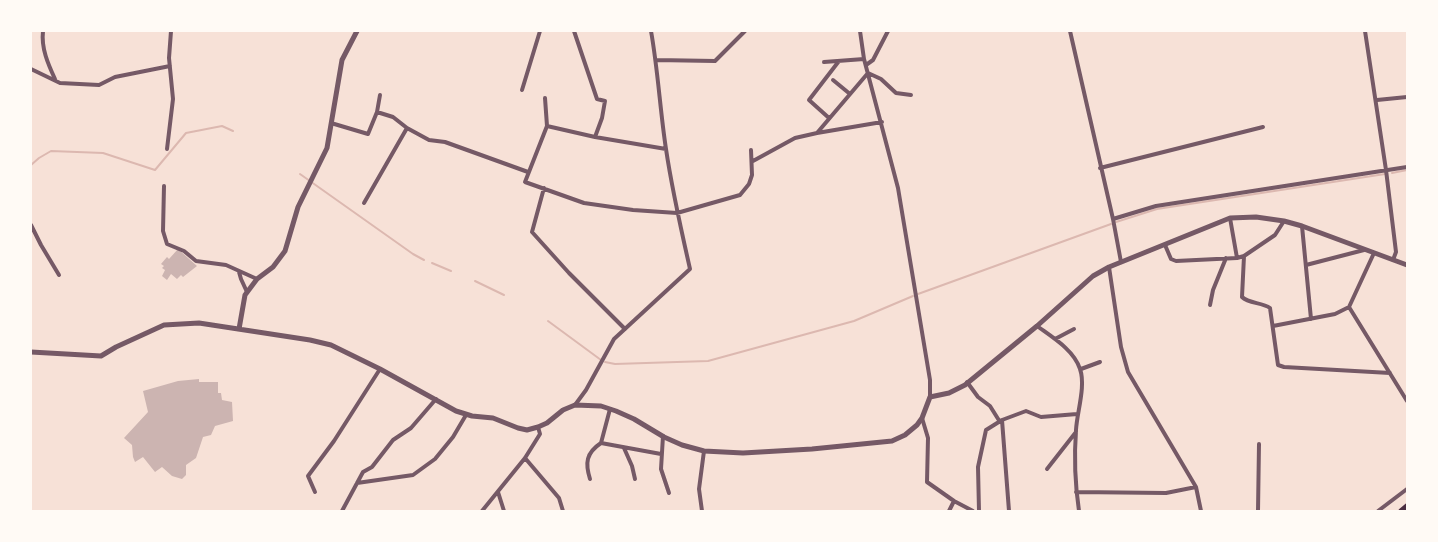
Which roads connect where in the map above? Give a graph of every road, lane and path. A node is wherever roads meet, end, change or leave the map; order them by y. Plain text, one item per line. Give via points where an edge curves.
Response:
1 (44, 31) edge
2 (171, 31) edge
3 (357, 31) edge
4 (540, 31) edge
5 (574, 31) edge
6 (651, 31) edge
7 (745, 31) edge
8 (860, 31) edge
9 (888, 31) edge
10 (1070, 31) edge
11 (1365, 31) edge
12 (864, 59) junction
13 (656, 60) junction
14 (839, 61) junction
15 (824, 62) dead end
16 (866, 65) junction
17 (170, 66) junction
18 (31, 69) edge
19 (868, 73) junction
20 (55, 80) junction
21 (833, 80) dead end
22 (522, 90) dead end
23 (850, 94) junction
24 (380, 95) dead end
25 (910, 95) dead end
26 (1407, 96) edge
27 (545, 98) dead end
28 (1377, 100) junction
29 (377, 112) junction
30 (829, 118) junction
31 (882, 122) junction
32 (331, 123) junction
33 (547, 126) junction
34 (1263, 127) dead end
35 (406, 128) junction
36 (817, 133) junction
37 (595, 137) junction
38 (167, 149) dead end
39 (666, 149) junction
40 (751, 150) dead end
41 (752, 161) junction
42 (1407, 167) edge
43 (1100, 168) junction
44 (1386, 170) junction
45 (528, 172) junction
46 (164, 186) dead end
47 (544, 188) junction
48 (364, 203) dead end
49 (677, 214) junction
50 (1230, 218) junction
51 (1113, 219) junction
52 (1284, 221) junction
53 (31, 225) edge
54 (1302, 226) junction
55 (1165, 246) junction
56 (1365, 250) junction
57 (1374, 253) junction
58 (1244, 256) junction
59 (1226, 258) junction
60 (1236, 258) junction
61 (1393, 260) junction
62 (1121, 262) junction
63 (1306, 265) junction
64 (1407, 265) edge
65 (1109, 267) junction
66 (239, 272) junction
67 (58, 276) dead end
68 (256, 279) junction
69 (247, 292) junction
70 (1210, 305) dead end
71 (1349, 307) junction
72 (1311, 319) junction
73 (1037, 326) junction
74 (1273, 326) junction
75 (625, 329) junction
76 (1074, 329) dead end
77 (239, 330) junction
78 (1055, 339) junction
79 (31, 352) edge
80 (1100, 362) dead end
81 (380, 369) junction
82 (1081, 369) junction
83 (1390, 373) junction
84 (968, 382) junction
85 (930, 397) junction
86 (436, 399) junction
87 (1407, 401) edge
88 (575, 405) junction
89 (610, 409) junction
90 (1077, 414) junction
91 (466, 415) junction
92 (922, 418) junction
93 (1001, 421) junction
94 (538, 427) junction
95 (1076, 432) junction
96 (663, 436) junction
97 (601, 443) junction
98 (1259, 444) dead end
99 (624, 448) junction
100 (704, 451) junction
101 (661, 454) junction
102 (525, 458) junction
103 (1047, 469) dead end
104 (590, 479) dead end
105 (635, 479) dead end
106 (357, 483) junction
107 (1196, 488) junction
108 (1407, 489) edge
109 (315, 492) dead end
110 (498, 492) junction
111 (1076, 492) junction
112 (669, 493) dead end
113 (954, 501) junction
114 (1407, 506) edge
115 (342, 511) edge
116 (482, 511) edge
117 (504, 511) edge
118 (563, 511) edge
119 (702, 511) edge
120 (949, 511) edge
121 (973, 511) edge
122 (979, 511) edge
123 (1009, 511) edge
124 (1079, 511) edge
125 (1200, 511) edge
126 (1258, 511) edge
127 (1378, 511) edge
128 (1401, 511) edge

1 - 20 street via 42,40
2 - 17 street
3 - 32 street via 342,60
4 - 22 street
5 - 37 street via 597,99 605,101
6 - 13 street
7 - 13 street via 715,61
8 - 12 street
9 - 16 street via 873,60
10 - 43 street
11 - 28 street
12 - 14 street
12 - 16 street
13 - 39 street
14 - 15 street
14 - 30 street via 809,100
16 - 19 street
17 - 20 street via 115,78 99,85
17 - 38 street via 173,99
18 - 20 street
19 - 23 street
19 - 25 street via 881,78 896,93
19 - 31 street
21 - 23 street
23 - 30 street
24 - 29 street
26 - 28 street
27 - 33 street
28 - 44 street
29 - 32 street via 368,134
29 - 35 street via 393,117
30 - 36 street
31 - 36 street
31 - 85 street via 899,197 930,380
32 - 68 street via 327,148 298,207 285,251 273,267
33 - 37 street
33 - 45 street
34 - 43 street
35 - 45 street via 429,140 445,142
35 - 48 street
36 - 41 street via 795,138
37 - 39 street
39 - 49 street
40 - 41 street
41 - 49 street via 749,184 740,195
42 - 44 street
43 - 51 street
44 - 51 street via 1156,206
44 - 61 street via 1396,252
45 - 47 street via 525,182
46 - 66 street via 163,231 167,244 184,251 196,261 226,265
47 - 49 street via 584,203
47 - 75 street via 532,232
49 - 75 street via 690,269
50 - 52 street
50 - 55 street
50 - 60 street
51 - 62 street
52 - 54 street
52 - 58 street via 1278,233
53 - 67 street
54 - 56 street
54 - 63 street
55 - 59 street via 1171,259 1176,261
55 - 62 street
56 - 57 street
56 - 63 street
57 - 61 street
57 - 71 street
58 - 60 street
58 - 74 street via 1242,297 1268,306
59 - 60 street
59 - 70 street
61 - 64 street
62 - 65 street
63 - 72 street
65 - 73 street via 1093,276
65 - 107 street via 1128,372
66 - 68 street
66 - 69 street
68 - 69 street
69 - 77 street
71 - 72 street
71 - 83 street
72 - 74 street
73 - 78 street
73 - 84 street
74 - 83 street via 1277,363 1282,367
75 - 88 street via 614,339
76 - 78 street
77 - 79 street via 199,323 174,324 151,331 101,356
77 - 81 street via 330,345
78 - 82 street
80 - 82 street
81 - 86 street
81 - 109 street via 308,476
82 - 90 street via 1082,395
83 - 87 street
84 - 85 street via 950,393
84 - 93 street
85 - 92 street
86 - 91 street
86 - 106 street via 411,428 393,440
88 - 89 street
88 - 94 street
89 - 96 street
89 - 97 street
90 - 93 street via 1041,416 1026,411
90 - 95 street
91 - 94 street via 493,418 527,430
91 - 106 street via 436,458 413,475
92 - 100 street via 904,435 892,441 753,453
92 - 113 street via 928,438 927,482
93 - 122 street via 986,430 984,435 978,467
93 - 123 street
94 - 102 street via 540,434
95 - 103 street
95 - 111 street
96 - 100 street
96 - 101 street
97 - 99 street
97 - 104 street via 592,449 586,466
98 - 126 street
99 - 101 street
99 - 105 street
100 - 119 street via 699,489
101 - 112 street via 661,469
102 - 110 street
102 - 118 street via 559,498
106 - 115 street
107 - 111 street via 1166,493
107 - 125 street
108 - 127 street
110 - 116 street
110 - 117 street
111 - 124 street
113 - 120 street
113 - 121 street
114 - 128 main road

